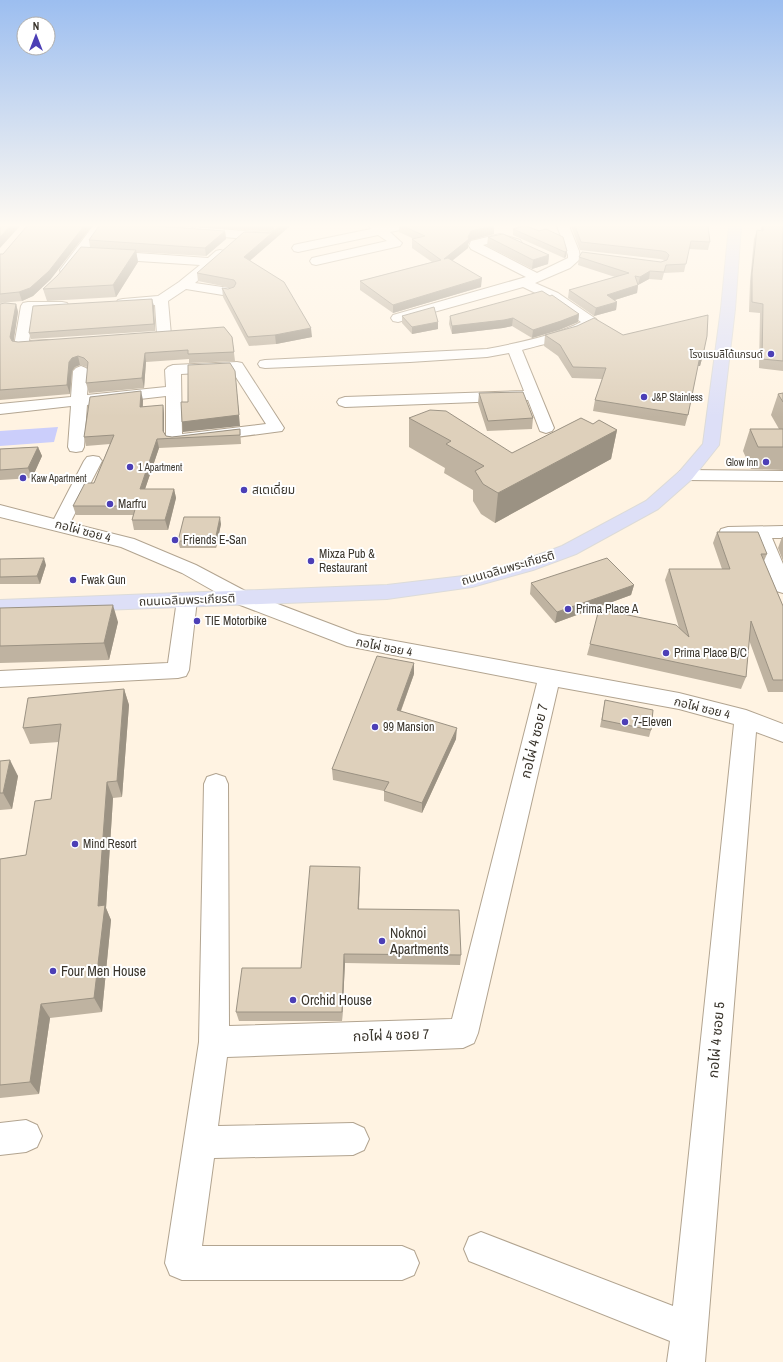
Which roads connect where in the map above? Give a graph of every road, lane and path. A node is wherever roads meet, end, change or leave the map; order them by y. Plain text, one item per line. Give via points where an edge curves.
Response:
1 (177, 290) edge
2 (213, 290) edge
3 (492, 290) edge
4 (545, 290) edge
5 (730, 290) edge
6 (229, 292) edge
7 (44, 295) edge
8 (161, 300) junction
9 (106, 303) edge
10 (22, 305) junction
11 (75, 305) edge
12 (398, 318) edge
13 (178, 334) edge
14 (164, 335) junction
15 (148, 337) edge
16 (61, 343) edge
17 (514, 348) junction
18 (265, 364) dead end
19 (81, 371) edge
20 (534, 395) junction
21 (173, 397) junction
22 (345, 402) dead end
23 (79, 406) junction
24 (0, 409) edge
25 (0, 419) edge
26 (546, 428) dead end
27 (76, 447) dead end
28 (93, 461) dead end
29 (686, 475) junction
30 (783, 476) edge
31 (0, 511) edge
32 (60, 525) junction
33 (783, 532) edge
34 (760, 533) junction
35 (723, 534) edge
36 (783, 586) edge
37 (242, 598) junction
38 (187, 600) junction
39 (0, 607) edge
40 (549, 678) junction
41 (0, 679) edge
42 (746, 719) junction
43 (783, 733) edge
44 (216, 784) dead end
45 (214, 1042) junction
46 (353, 1139) dead end
47 (200, 1142) junction
48 (481, 1249) dead end
49 (402, 1262) dead end
50 (687, 1346) edge

1 - 8 street
2 - 6 street
3 - 12 street
4 - 17 street via 591,322 577,330
5 - 29 main road, ถนนเฉลิมพระเกียรติ via 712,439
7 - 10 street
8 - 9 street via 123,299
8 - 14 street
10 - 11 street
10 - 16 street via 21,346
13 - 14 street
14 - 15 street
17 - 18 street via 487,353 410,358
17 - 20 street
19 - 23 street
20 - 22 street
20 - 26 street
21 - 21 street via 174,440 276,428 237,366 173,370
21 - 23 street
23 - 24 street
23 - 25 street
23 - 27 street
28 - 32 street
29 - 30 street
29 - 37 main road, ถนนเฉลิมพระเกียรติ via 652,505 569,550 526,566 472,581 387,592
31 - 32 street, กอไผ่ ซอย 4
32 - 37 street, กอไผ่ ซอย 4 via 127,543 189,569
33 - 34 street
34 - 35 street
34 - 36 street
37 - 38 main road, ถนนเฉลิมพระเกียรติ
37 - 40 street, กอไผ่ ซอย 4 via 354,642
38 - 39 main road, ถนนเฉลิมพระเกียรติ
38 - 41 street via 178,670
40 - 42 street, กอไผ่ ซอย 4 via 679,701
40 - 45 street, กอไผ่ 4 ซอย 7 via 463,1033
42 - 43 street, กอไผ่ ซอย 4
42 - 50 street, กอไผ่ 4 ซอย 5
44 - 45 street
45 - 47 street
46 - 47 street
47 - 49 street via 182,1263
48 - 50 street

